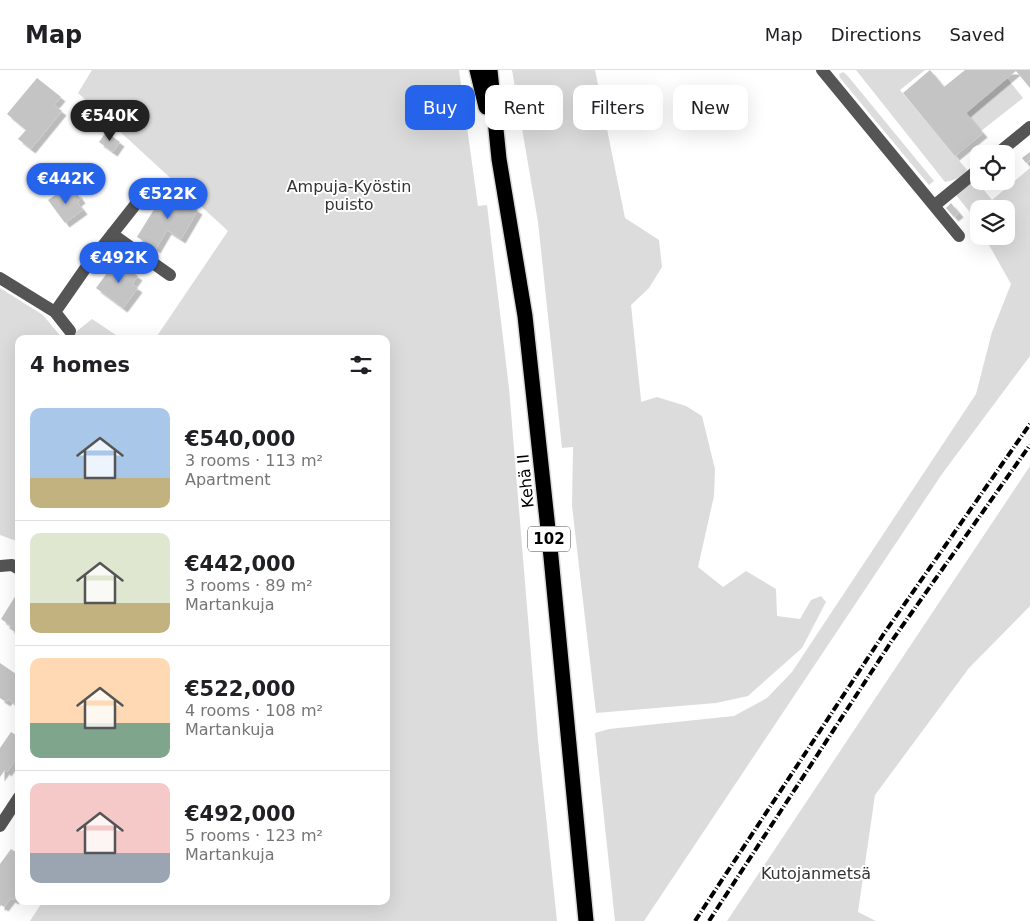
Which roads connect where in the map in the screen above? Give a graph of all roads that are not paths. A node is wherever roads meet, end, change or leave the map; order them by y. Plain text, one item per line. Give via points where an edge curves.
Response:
1 (477, 70) edge
2 (490, 70) edge
3 (824, 71) edge
4 (1030, 127) edge
5 (1008, 145) edge
6 (499, 159) junction
7 (970, 176) edge
8 (143, 195) dead end
9 (935, 205) junction
10 (112, 234) junction
11 (959, 236) dead end
12 (170, 275) dead end
13 (0, 278) edge
14 (55, 312) junction
15 (70, 331) dead end
16 (0, 566) edge
17 (15, 567) edge
18 (15, 803) edge
19 (0, 826) edge
20 (586, 921) edge

1 - 6 highway, Kehä II / 102
2 - 6 highway, Kehä II / 102
3 - 9 street
4 - 5 street
6 - 20 highway, Kehä II / 102 via 525,316
7 - 9 street
8 - 10 street
9 - 11 street
10 - 12 street
10 - 14 street
13 - 14 street
14 - 15 street
16 - 17 street
18 - 19 street

